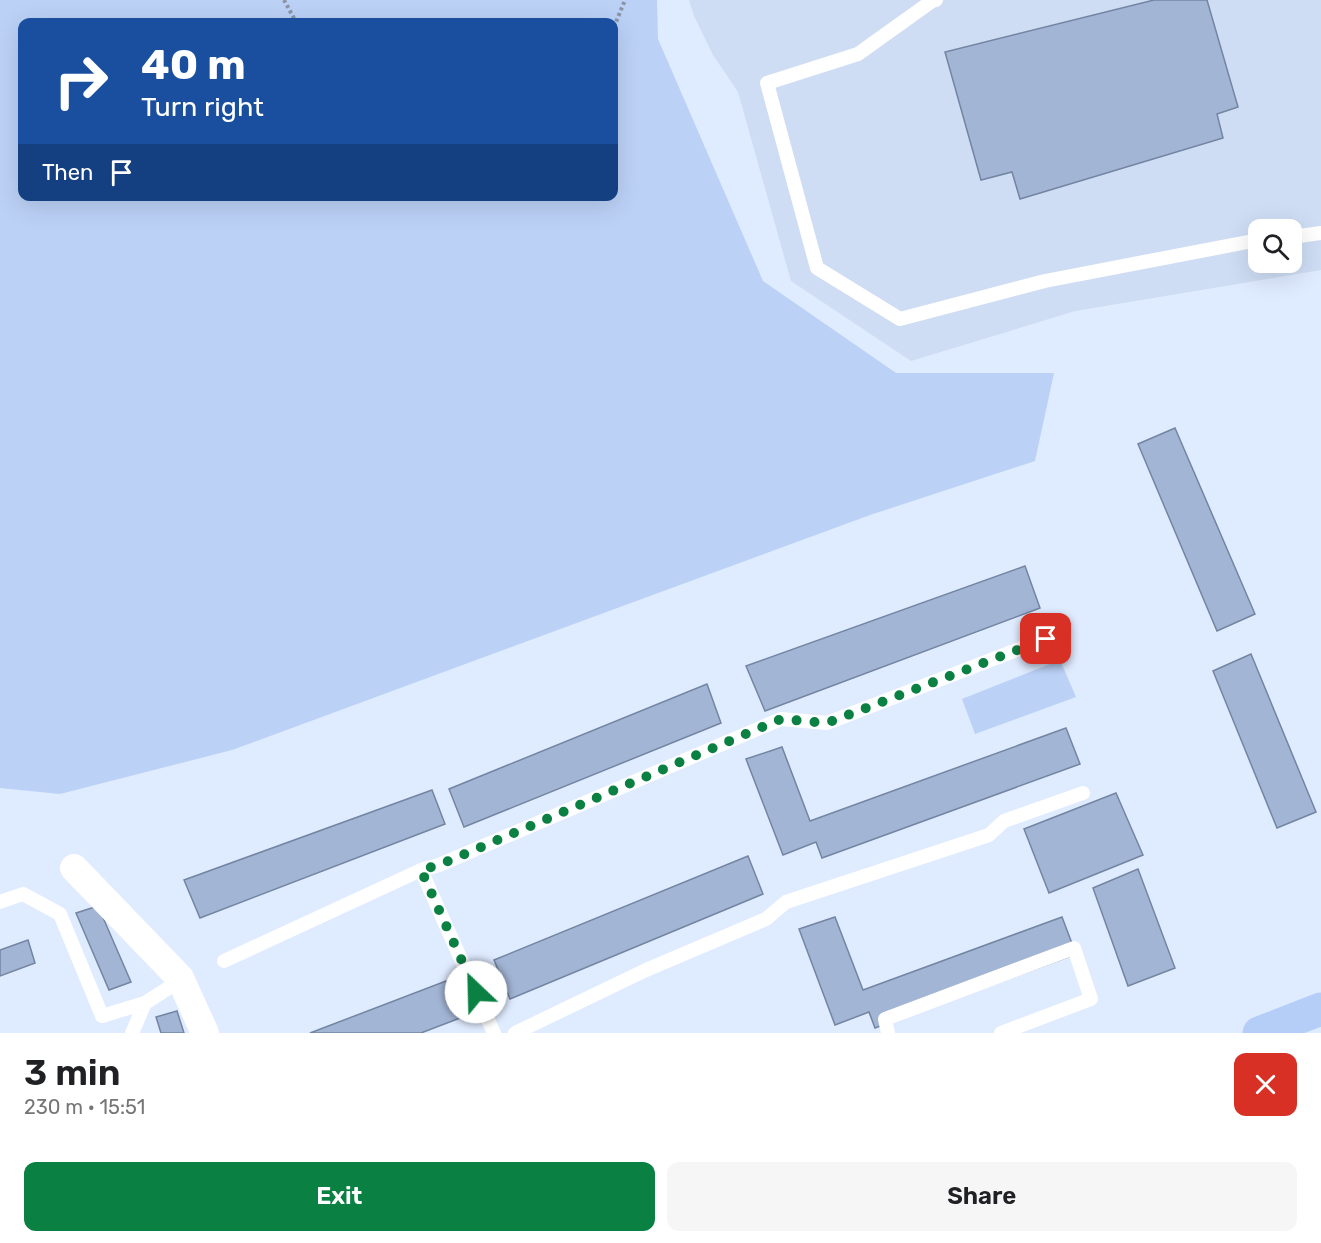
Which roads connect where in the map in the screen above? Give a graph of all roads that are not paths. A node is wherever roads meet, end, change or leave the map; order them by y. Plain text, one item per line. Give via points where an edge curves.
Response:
1 (936, 0) edge
2 (1321, 233) edge
3 (1302, 236) edge
4 (1248, 242) edge
5 (1046, 639) dead end
6 (1083, 793) dead end
7 (74, 867) dead end
8 (421, 870) junction
9 (0, 902) edge
10 (224, 961) dead end
11 (181, 980) junction
12 (146, 1003) junction
13 (1321, 1009) edge
14 (132, 1033) edge
15 (205, 1033) edge
16 (494, 1033) edge
17 (515, 1033) edge
18 (888, 1033) edge
19 (1001, 1033) edge
20 (1259, 1033) edge

1 - 4 lane via 858,54 767,83 817,268 900,319 1045,281
2 - 3 lane
5 - 8 lane via 827,723 781,719
6 - 17 lane via 1004,821 989,835 786,902 766,919 646,970
7 - 11 street
8 - 10 lane
8 - 16 lane
9 - 12 lane via 23,894 60,914 102,1016
11 - 12 lane
11 - 15 street
12 - 14 lane
13 - 20 main road
18 - 19 lane via 885,1019 1074,948 1092,999

